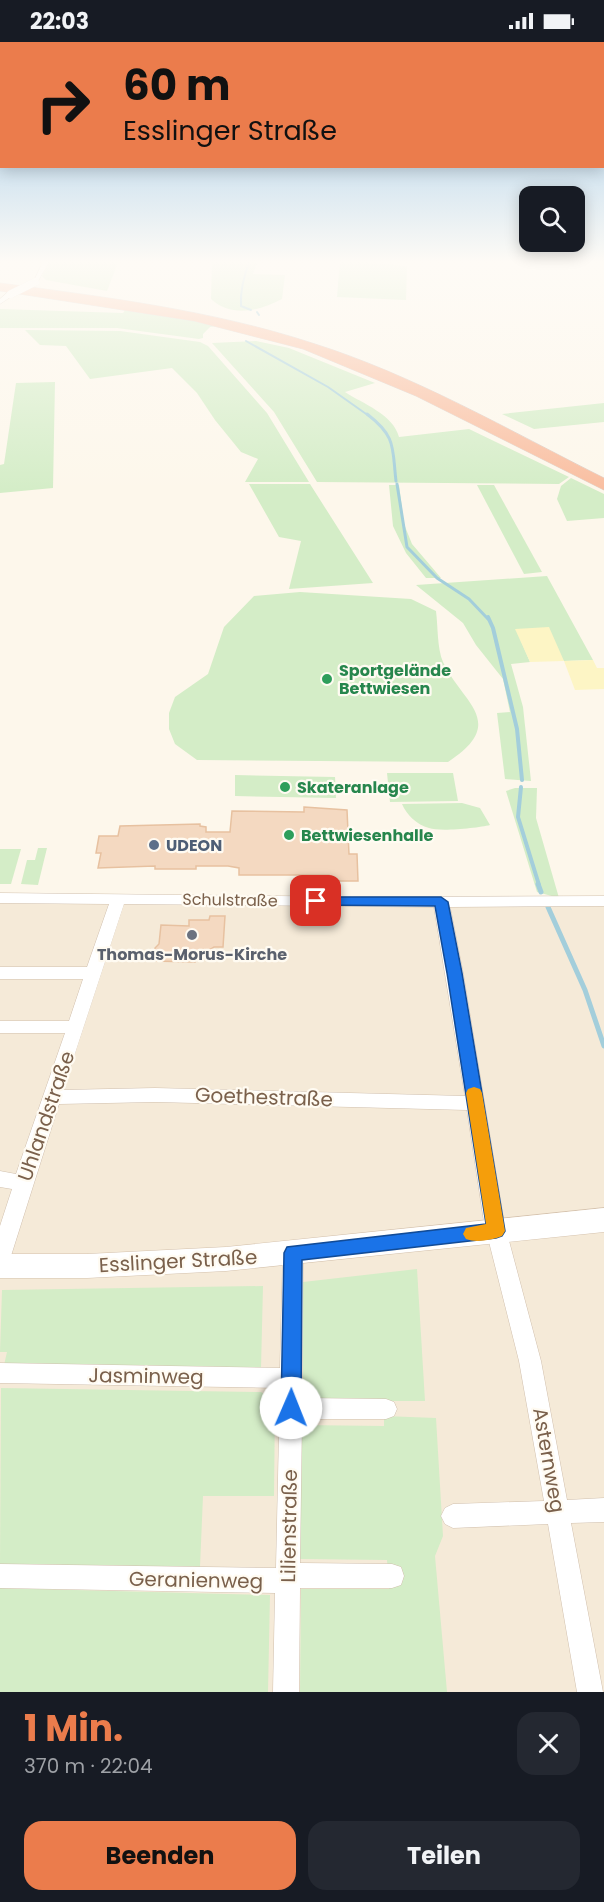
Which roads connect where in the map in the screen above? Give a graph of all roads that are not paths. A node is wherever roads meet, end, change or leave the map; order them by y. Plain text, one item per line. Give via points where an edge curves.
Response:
1 (281, 337) edge
2 (295, 337) edge
3 (604, 476) edge
4 (604, 484) edge
5 (0, 898) edge
6 (118, 900) junction
7 (604, 901) edge
8 (441, 902) junction
9 (0, 972) edge
10 (93, 973) junction
11 (0, 1027) edge
12 (76, 1028) junction
13 (53, 1097) junction
14 (476, 1103) junction
15 (0, 1179) edge
16 (23, 1183) junction
17 (604, 1220) edge
18 (570, 1224) junction
19 (604, 1229) edge
20 (496, 1231) junction
21 (293, 1253) junction
22 (0, 1259) edge
23 (0, 1266) edge
24 (0, 1373) edge
25 (292, 1378) junction
26 (291, 1408) junction
27 (386, 1409) dead end
28 (604, 1510) edge
29 (558, 1511) junction
30 (453, 1515) dead end
31 (0, 1576) edge
32 (392, 1576) dead end
33 (288, 1577) junction
34 (286, 1692) edge
35 (590, 1692) edge

1 - 4 highway via 362,366
2 - 3 highway via 375,365
5 - 6 street, Schulstraße
6 - 8 street, Schulstraße
6 - 10 street, Uhlandstraße
7 - 8 street, Schulstraße
8 - 14 street, Asternweg
9 - 10 street
10 - 12 street, Uhlandstraße
11 - 12 street
12 - 13 street, Uhlandstraße
13 - 14 street, Goethestraße via 179,1095
13 - 16 street, Uhlandstraße
14 - 20 street, Asternweg
15 - 16 street
16 - 22 street, Uhlandstraße
17 - 18 street, Esslinger Straße
18 - 19 street, Esslinger Straße
18 - 20 street, Esslinger Straße
20 - 21 street, Esslinger Straße
20 - 29 street, Asternweg via 530,1361
21 - 23 street, Esslinger Straße via 157,1264
21 - 25 street, Lilienstraße
24 - 25 street, Jasminweg
25 - 26 street, Lilienstraße
26 - 27 street
26 - 33 street, Lilienstraße
28 - 29 street
29 - 30 street
29 - 35 street, Asternweg
31 - 33 street, Geranienweg via 268,1582
32 - 33 street, Geranienweg
33 - 34 street, Lilienstraße

